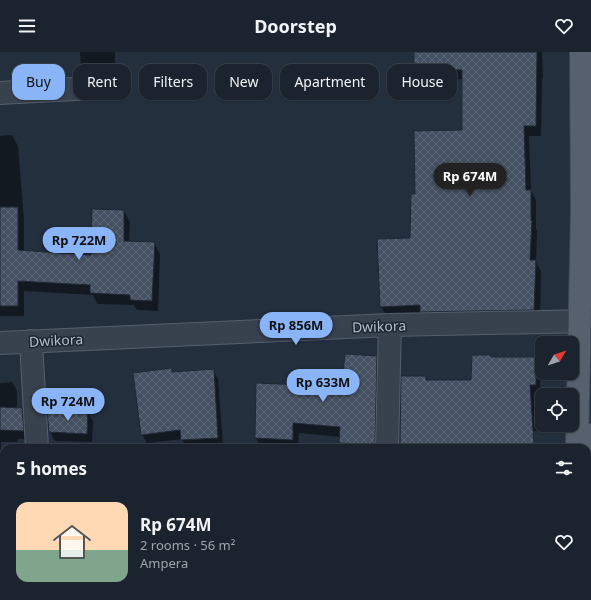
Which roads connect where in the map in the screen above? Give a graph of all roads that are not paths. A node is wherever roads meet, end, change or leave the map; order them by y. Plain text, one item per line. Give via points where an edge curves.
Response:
1 (581, 52) edge
2 (73, 89) edge
3 (0, 93) edge
4 (586, 165) edge
5 (586, 322) edge
6 (390, 325) junction
7 (31, 341) junction
8 (0, 343) edge
9 (37, 444) edge
10 (388, 444) edge
11 (577, 444) edge

1 - 4 main road
2 - 3 street
4 - 5 main road via 582,211
5 - 6 street, Dwikora
5 - 11 main road
6 - 7 street, Dwikora
6 - 10 street
7 - 8 street, Dwikora
7 - 9 street

